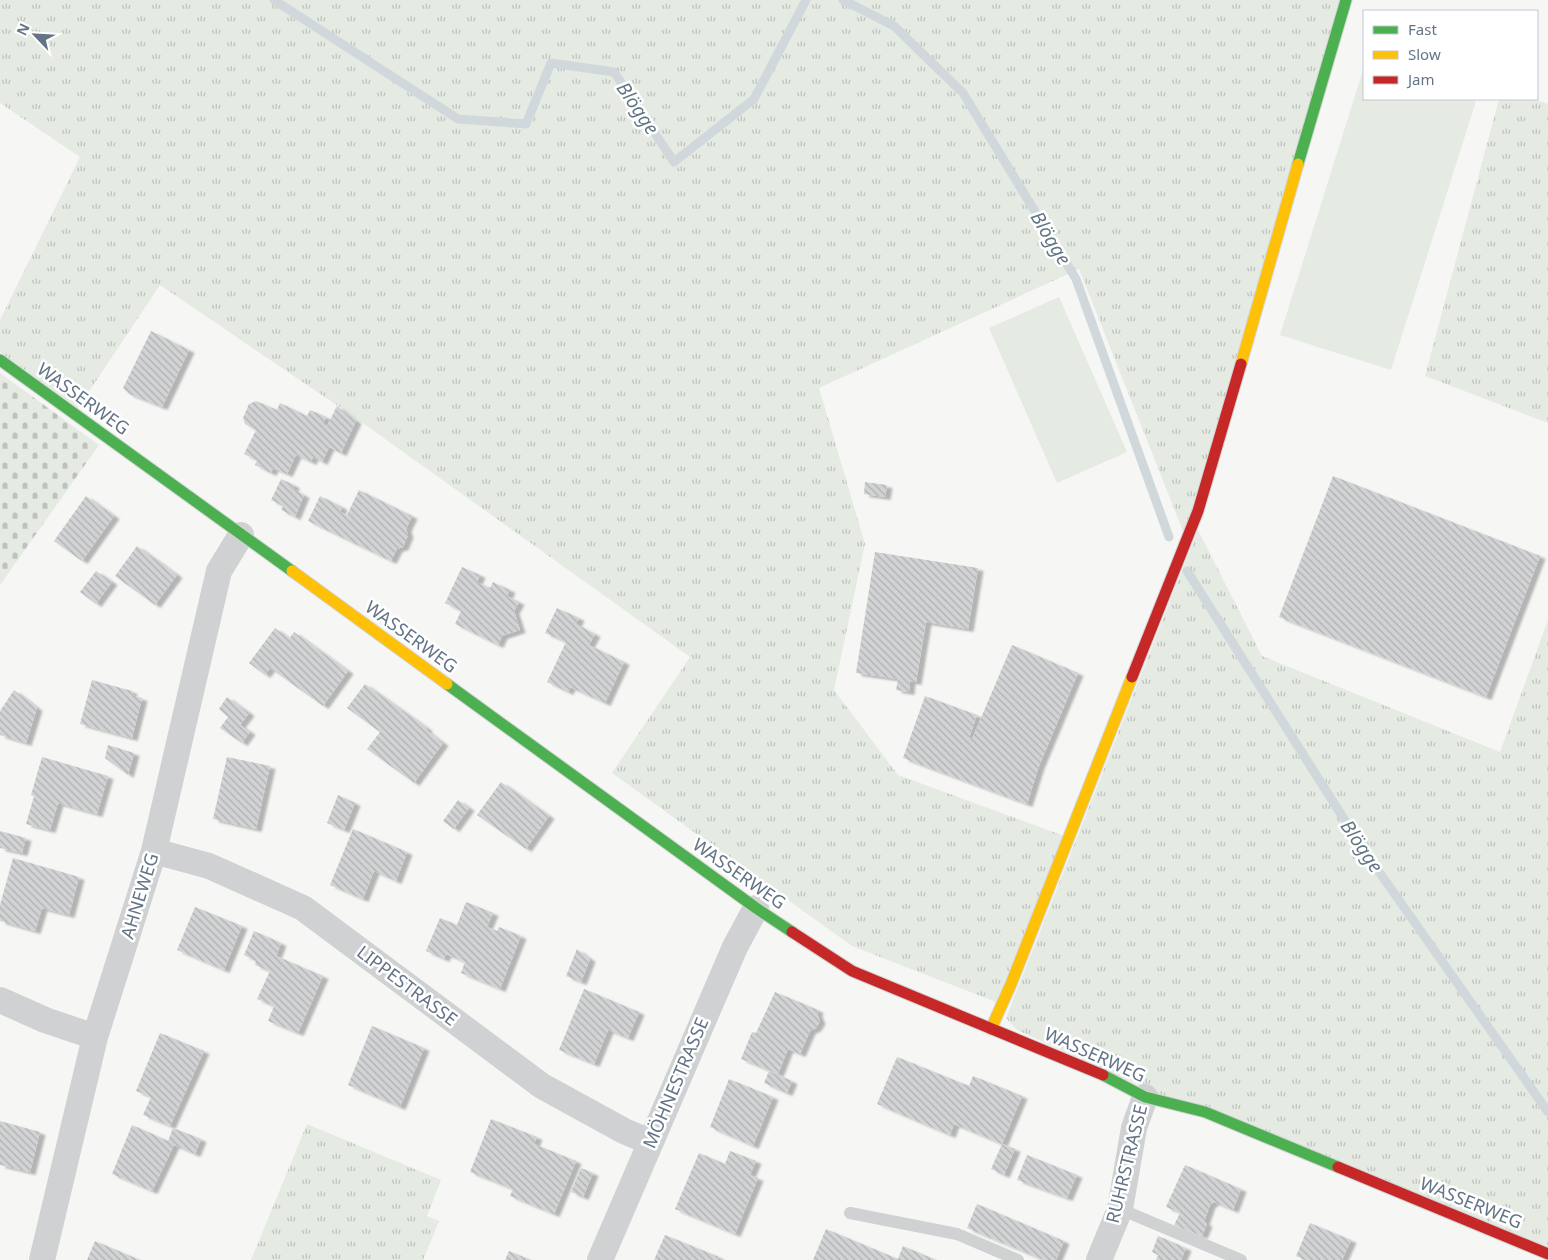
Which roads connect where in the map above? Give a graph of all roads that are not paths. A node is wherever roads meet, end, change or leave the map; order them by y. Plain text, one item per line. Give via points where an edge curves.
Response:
1 (1346, 0) edge
2 (0, 360) edge
3 (241, 535) junction
4 (154, 852) junction
5 (756, 908) junction
6 (0, 1000) edge
7 (991, 1029) junction
8 (95, 1037) junction
9 (1145, 1097) junction
10 (650, 1142) junction
11 (1120, 1209) junction
12 (850, 1213) dead end
13 (1548, 1254) edge
14 (42, 1260) edge
15 (600, 1260) edge
16 (1018, 1260) edge
17 (1099, 1260) edge
18 (1241, 1260) edge

1 - 7 street via 1198,511
2 - 3 street, WASSERWEG
3 - 4 street, AHNEWEG via 219,571
3 - 5 street, WASSERWEG
4 - 8 street, AHNEWEG
4 - 10 street, LIPPESTRASSE via 209,866 303,908 542,1086
5 - 7 street, WASSERWEG via 852,970
5 - 10 street, MÖHNESTRASSE via 735,947
6 - 8 street
7 - 9 street, WASSERWEG via 1110,1078
8 - 14 street, AHNEWEG
9 - 11 street, RUHRSTRASSE via 1134,1128
9 - 13 street, WASSERWEG via 1205,1112
10 - 15 street, MÖHNESTRASSE
11 - 17 street, RUHRSTRASSE
11 - 18 lane
12 - 16 lane via 957,1234

